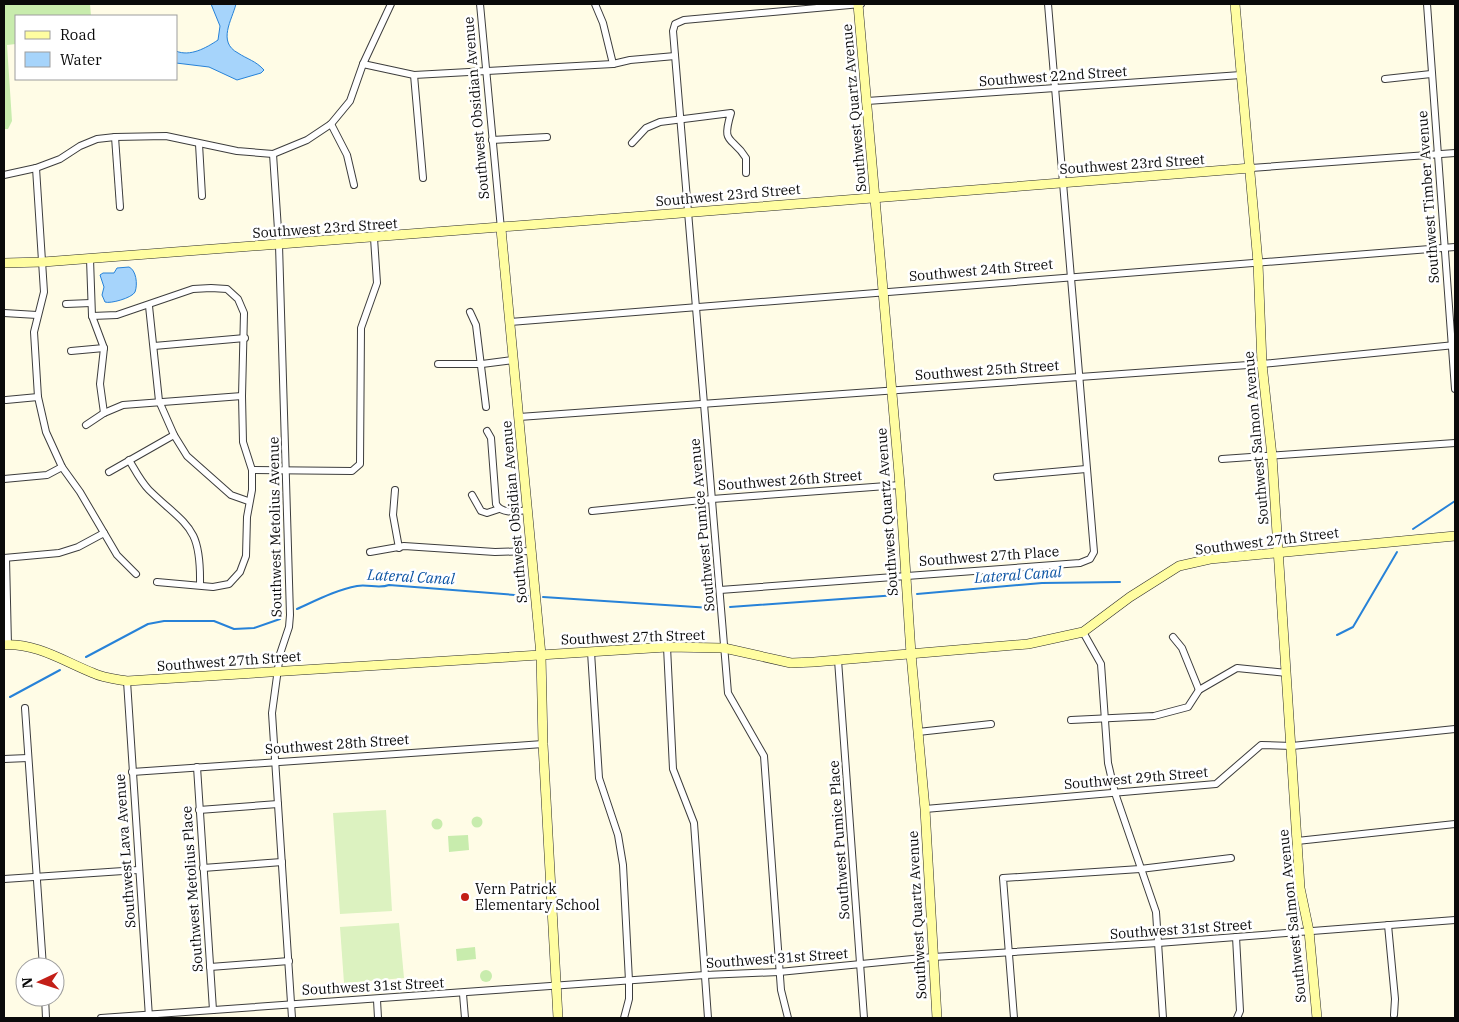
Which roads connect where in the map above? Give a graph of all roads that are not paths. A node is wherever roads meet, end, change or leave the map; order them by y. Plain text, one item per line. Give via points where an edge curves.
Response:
1 (391, 4) edge
2 (480, 4) edge
3 (595, 4) edge
4 (859, 4) edge
5 (1048, 4) edge
6 (1235, 4) edge
7 (1426, 4) edge
8 (675, 56) junction
9 (363, 64) junction
10 (613, 64) junction
11 (484, 71) junction
12 (1431, 74) junction
13 (414, 75) junction
14 (1240, 75) junction
15 (1384, 79) dead end
16 (1055, 88) junction
17 (867, 101) junction
18 (680, 118) junction
19 (331, 124) junction
20 (114, 137) junction
21 (547, 137) dead end
22 (492, 140) junction
23 (632, 143) dead end
24 (199, 144) junction
25 (1455, 153) edge
26 (273, 154) junction
27 (1438, 155) junction
28 (36, 168) junction
29 (1251, 168) junction
30 (746, 173) dead end
31 (4, 174) edge
32 (423, 178) dead end
33 (1063, 183) junction
34 (354, 185) dead end
35 (202, 196) dead end
36 (875, 197) junction
37 (120, 207) dead end
38 (688, 211) junction
39 (501, 229) junction
40 (374, 238) junction
41 (279, 246) junction
42 (1444, 247) junction
43 (1455, 247) edge
44 (90, 259) junction
45 (43, 262) junction
46 (4, 263) edge
47 (1258, 263) junction
48 (1070, 276) junction
49 (883, 291) junction
50 (91, 303) junction
51 (66, 304) dead end
52 (149, 306) junction
53 (696, 306) junction
54 (470, 312) dead end
55 (4, 313) edge
56 (37, 315) junction
57 (92, 316) junction
58 (510, 322) junction
59 (245, 338) junction
60 (1454, 345) edge
61 (154, 346) junction
62 (104, 348) junction
63 (71, 350) dead end
64 (513, 360) junction
65 (438, 364) dead end
66 (482, 364) junction
67 (1262, 364) junction
68 (1079, 375) junction
69 (1455, 389) edge
70 (891, 390) junction
71 (242, 396) junction
72 (38, 397) junction
73 (6, 400) dead end
74 (159, 401) junction
75 (704, 403) junction
76 (486, 406) dead end
77 (104, 413) junction
78 (520, 417) junction
79 (86, 425) dead end
80 (486, 431) dead end
81 (174, 435) junction
82 (1455, 443) edge
83 (1272, 456) junction
84 (1222, 459) dead end
85 (129, 460) junction
86 (62, 467) junction
87 (1086, 469) junction
88 (252, 470) junction
89 (286, 470) junction
90 (109, 472) dead end
91 (997, 477) dead end
92 (4, 479) edge
93 (900, 485) junction
94 (395, 490) dead end
95 (472, 494) dead end
96 (712, 499) junction
97 (248, 501) junction
98 (499, 509) junction
99 (528, 510) junction
100 (592, 511) dead end
101 (104, 533) junction
102 (1455, 536) edge
103 (399, 548) junction
104 (531, 551) junction
105 (370, 552) dead end
106 (1279, 553) junction
107 (5, 558) edge
108 (136, 574) dead end
109 (906, 575) junction
110 (157, 582) dead end
111 (200, 584) junction
112 (720, 590) junction
113 (1083, 632) junction
114 (1173, 637) dead end
115 (6, 645) edge
116 (667, 647) junction
117 (724, 648) junction
118 (591, 652) junction
119 (911, 654) junction
120 (540, 655) junction
121 (838, 660) junction
122 (278, 672) junction
123 (1286, 673) junction
124 (127, 681) junction
125 (1199, 690) junction
126 (25, 708) dead end
127 (1071, 720) dead end
128 (1105, 720) junction
129 (991, 724) dead end
130 (1455, 729) edge
131 (918, 732) junction
132 (543, 744) junction
133 (1292, 746) junction
134 (28, 758) junction
135 (4, 760) edge
136 (276, 761) junction
137 (197, 767) junction
138 (132, 772) junction
139 (1115, 793) junction
140 (278, 804) junction
141 (925, 809) junction
142 (199, 810) junction
143 (1455, 824) edge
144 (1297, 841) junction
145 (1231, 858) dead end
146 (282, 862) junction
147 (203, 868) junction
148 (1140, 869) junction
149 (138, 870) junction
150 (37, 877) junction
151 (4, 879) edge
152 (1455, 920) edge
153 (1388, 925) junction
154 (1309, 931) junction
155 (1236, 937) junction
156 (1158, 943) junction
157 (1010, 953) junction
158 (42, 957) edge
159 (932, 957) junction
160 (289, 961) junction
161 (861, 964) junction
162 (210, 967) junction
163 (779, 972) junction
164 (705, 975) junction
165 (629, 981) junction
166 (556, 986) junction
167 (463, 994) junction
168 (377, 1000) junction
169 (291, 1003) junction
170 (213, 1010) junction
171 (1394, 1015) dead end
172 (148, 1017) edge
173 (100, 1018) edge
174 (292, 1018) edge
175 (378, 1018) edge
176 (465, 1018) edge
177 (558, 1018) edge
178 (624, 1018) edge
179 (708, 1018) edge
180 (788, 1018) edge
181 (864, 1018) edge
182 (937, 1018) edge
183 (1014, 1018) edge
184 (1163, 1018) edge
185 (1238, 1018) edge
186 (1317, 1018) edge

1 - 9 street
2 - 11 street, Southwest Obsidian Avenue
3 - 10 street via 604,23
4 - 8 street, Southwest Pumice Avenue via 679,21 673,31
4 - 17 street, Southwest Quartz Avenue
5 - 16 street
6 - 14 street, Southwest Salmon Avenue
7 - 12 street, Southwest Timber Avenue
8 - 10 street
8 - 18 street, Southwest Pumice Avenue
9 - 13 street
9 - 19 street via 350,101
10 - 11 street
11 - 13 street
11 - 22 street, Southwest Obsidian Avenue
12 - 15 street
12 - 27 street, Southwest Timber Avenue
13 - 32 street
14 - 16 street, Southwest 22nd Street
14 - 29 street, Southwest Salmon Avenue
16 - 17 street, Southwest 22nd Street
16 - 33 street
17 - 36 street, Southwest Quartz Avenue
18 - 23 street via 646,128
18 - 30 street via 731,113 727,137 746,158
18 - 38 street, Southwest Pumice Avenue
19 - 26 street via 307,140
19 - 34 street via 347,155
20 - 24 street via 166,136
20 - 28 street via 80,146 60,159
20 - 37 street
21 - 22 street
22 - 39 street, Southwest Obsidian Avenue
24 - 26 street
24 - 35 street
25 - 27 street, Southwest 23rd Street
26 - 41 street, Southwest Metolius Avenue
27 - 29 street, Southwest 23rd Street
27 - 42 street, Southwest Timber Avenue
28 - 31 street
28 - 45 street
29 - 33 street, Southwest 23rd Street
29 - 47 street, Southwest Salmon Avenue
33 - 36 street, Southwest 23rd Street
33 - 48 street
36 - 38 street, Southwest 23rd Street
36 - 49 street, Southwest Quartz Avenue
38 - 39 street, Southwest 23rd Street
38 - 53 street, Southwest Pumice Avenue
39 - 40 street, Southwest 23rd Street
39 - 58 street, Southwest Obsidian Avenue
40 - 41 street, Southwest 23rd Street
40 - 89 street via 377,283 361,328 360,464 352,471
41 - 44 street, Southwest 23rd Street
41 - 89 street, Southwest Metolius Avenue
42 - 43 street, Southwest 24th Street
42 - 47 street, Southwest 24th Street
42 - 60 street, Southwest Timber Avenue
44 - 45 street, Southwest 23rd Street
44 - 50 street
45 - 46 street, Southwest 23rd Street
45 - 56 street via 44,292
47 - 48 street, Southwest 24th Street
47 - 67 street, Southwest Salmon Avenue
48 - 49 street, Southwest 24th Street
48 - 68 street
49 - 53 street, Southwest 24th Street
49 - 70 street, Southwest Quartz Avenue
50 - 51 street
50 - 57 street
52 - 57 street via 117,315
52 - 59 street via 193,290 228,289 244,312
52 - 61 street
53 - 58 street, Southwest 24th Street
53 - 75 street, Southwest Pumice Avenue
54 - 66 street via 476,325
55 - 56 street
56 - 72 street via 34,332
57 - 62 street
58 - 64 street, Southwest Obsidian Avenue
59 - 61 street
59 - 71 street
60 - 67 street, Southwest 25th Street
60 - 69 street, Southwest Timber Avenue
61 - 74 street
62 - 63 street
62 - 77 street via 100,384
64 - 66 street
64 - 78 street, Southwest Obsidian Avenue
65 - 66 street
66 - 76 street
67 - 68 street, Southwest 25th Street
67 - 83 street, Southwest Salmon Avenue
68 - 70 street, Southwest 25th Street
68 - 87 street
70 - 75 street, Southwest 25th Street
70 - 93 street, Southwest Quartz Avenue
71 - 74 street
71 - 88 street via 243,442
72 - 73 street
72 - 86 street via 46,432
74 - 77 street via 123,405
74 - 81 street
75 - 78 street, Southwest 25th Street
75 - 96 street, Southwest Pumice Avenue
77 - 79 street
78 - 99 street, Southwest Obsidian Avenue
80 - 98 street via 490,438
81 - 85 street
81 - 97 street via 188,456 231,495
82 - 83 street
83 - 84 street
83 - 106 street, Southwest Salmon Avenue
85 - 90 street
85 - 111 street via 148,488 186,523 195,538 200,555
86 - 92 street via 47,475
86 - 101 street
87 - 91 street
87 - 109 street, Southwest 27th Place via 1094,552 1090,559
88 - 89 street
88 - 97 street via 252,490
89 - 122 street, Southwest Metolius Avenue via 290,615
93 - 96 street, Southwest 26th Street
93 - 109 street, Southwest Quartz Avenue
94 - 103 street via 392,515
95 - 98 street via 481,511 487,513
96 - 100 street, Southwest 26th Street
96 - 112 street, Southwest Pumice Avenue
97 - 111 street via 246,556 240,572 229,584 213,587
98 - 99 street via 504,512
99 - 104 street, Southwest Obsidian Avenue
101 - 107 street via 59,553
101 - 108 street via 117,555
102 - 106 street, Southwest 27th Street
103 - 104 street via 427,546 495,552
103 - 105 street
104 - 120 street, Southwest Obsidian Avenue
106 - 113 street, Southwest 27th Street via 1210,559 1180,566
106 - 123 street, Southwest Salmon Avenue
107 - 115 street
109 - 112 street, Southwest 27th Place
109 - 119 street, Southwest Quartz Avenue
110 - 111 street
112 - 117 street, Southwest Pumice Avenue
113 - 119 street, Southwest 27th Street via 1028,644
113 - 128 street via 1101,664
114 - 125 street via 1182,648
115 - 124 street, Southwest 27th Street via 37,648 95,674
116 - 117 street, Southwest 27th Street
116 - 118 street, Southwest 27th Street
116 - 164 street via 672,768 694,823
117 - 121 street, Southwest 27th Street via 791,662
117 - 163 street, Southwest Pumice Avenue via 728,693 764,756
118 - 120 street, Southwest 27th Street
118 - 165 street via 599,778 618,835 623,865
119 - 121 street, Southwest 27th Street
119 - 131 street, Southwest Quartz Avenue
120 - 122 street, Southwest 27th Street
120 - 132 street, Southwest Obsidian Avenue
121 - 161 street, Southwest Pumice Place
122 - 124 street, Southwest 27th Street
122 - 136 street, Southwest Metolius Avenue via 272,714
123 - 125 street via 1237,668
123 - 133 street, Southwest Salmon Avenue
124 - 138 street, Southwest Lava Avenue
125 - 128 street via 1188,707 1154,716
126 - 134 street
127 - 128 street
128 - 139 street via 1108,763
129 - 131 street
130 - 133 street, Southwest 29th Street
131 - 141 street, Southwest Quartz Avenue
132 - 136 street, Southwest 28th Street
132 - 166 street, Southwest Obsidian Avenue
133 - 139 street, Southwest 29th Street via 1261,745 1216,784
133 - 144 street, Southwest Salmon Avenue
134 - 135 street
134 - 150 street
136 - 137 street, Southwest 28th Street
136 - 140 street, Southwest Metolius Avenue
137 - 138 street, Southwest 28th Street
137 - 142 street, Southwest Metolius Place
138 - 149 street, Southwest Lava Avenue
139 - 141 street, Southwest 29th Street
139 - 148 street
140 - 142 street
140 - 146 street, Southwest Metolius Avenue
141 - 159 street, Southwest Quartz Avenue
142 - 147 street, Southwest Metolius Place
143 - 144 street
144 - 154 street, Southwest Salmon Avenue via 1300,888
145 - 148 street
146 - 147 street
146 - 160 street, Southwest Metolius Avenue
147 - 162 street, Southwest Metolius Place
148 - 156 street via 1156,912
148 - 157 street via 1003,878
149 - 150 street
149 - 172 street, Southwest Lava Avenue
150 - 151 street
150 - 158 street
152 - 153 street, Southwest 31st Street
153 - 154 street, Southwest 31st Street
153 - 171 street via 1396,999
154 - 155 street, Southwest 31st Street
154 - 186 street, Southwest Salmon Avenue
155 - 156 street, Southwest 31st Street
155 - 185 street
156 - 157 street, Southwest 31st Street
156 - 184 street
157 - 159 street, Southwest 31st Street
157 - 183 street
159 - 161 street, Southwest 31st Street
159 - 182 street, Southwest Quartz Avenue
160 - 162 street
160 - 169 street, Southwest Metolius Avenue
161 - 163 street, Southwest 31st Street
161 - 181 street, Southwest Pumice Place
162 - 170 street, Southwest Metolius Place
163 - 164 street, Southwest 31st Street
163 - 180 street, Southwest Pumice Avenue
164 - 165 street, Southwest 31st Street
164 - 179 street
165 - 166 street, Southwest 31st Street
165 - 178 street
166 - 167 street, Southwest 31st Street
166 - 177 street, Southwest Obsidian Avenue
167 - 168 street, Southwest 31st Street
167 - 176 street
168 - 169 street, Southwest 31st Street
168 - 175 street
169 - 170 street, Southwest 31st Street
169 - 174 street, Southwest Metolius Avenue
170 - 172 street, Southwest 31st Street
172 - 173 street, Southwest 31st Street

